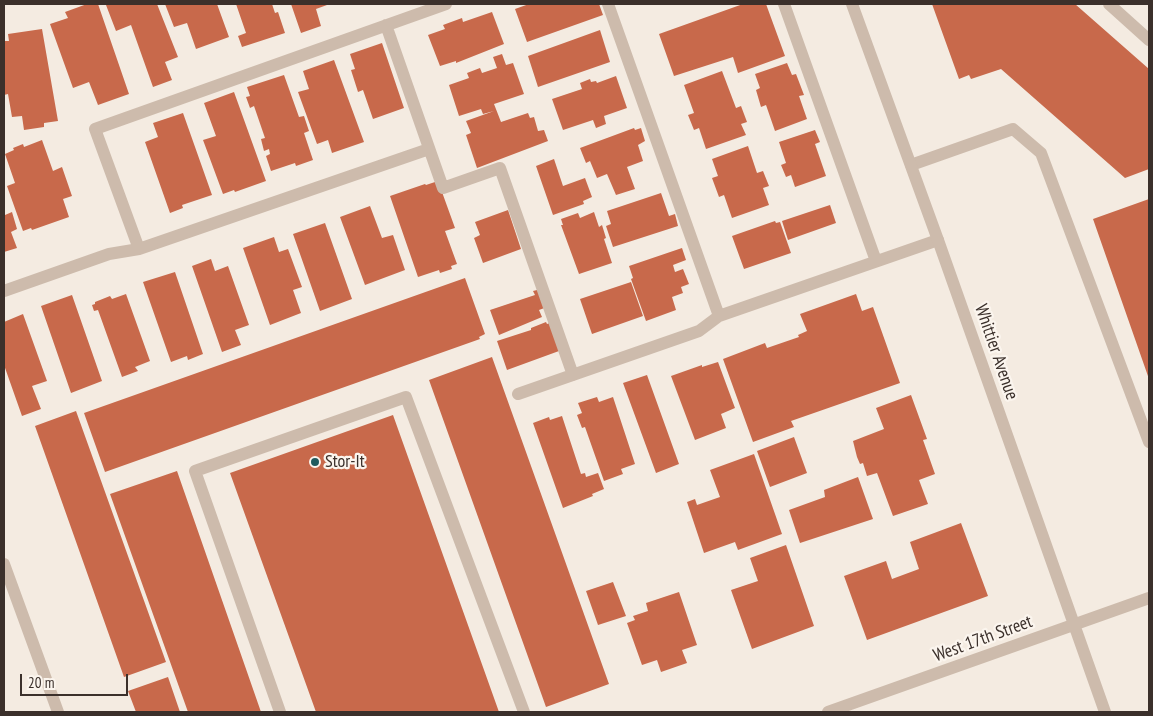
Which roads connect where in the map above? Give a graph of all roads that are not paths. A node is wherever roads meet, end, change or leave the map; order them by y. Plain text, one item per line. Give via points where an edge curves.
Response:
1 (446, 4) edge
2 (608, 4) edge
3 (784, 4) edge
4 (852, 4) edge
5 (1109, 4) edge
6 (386, 25) junction
7 (1149, 40) edge
8 (429, 149) junction
9 (911, 165) junction
10 (938, 240) junction
11 (139, 249) junction
12 (876, 262) junction
13 (4, 291) edge
14 (719, 316) junction
15 (573, 375) junction
16 (518, 394) dead end
17 (1149, 442) edge
18 (4, 564) edge
19 (1149, 598) edge
20 (1074, 625) junction
21 (58, 712) edge
22 (280, 712) edge
23 (524, 712) edge
24 (828, 712) edge
25 (1105, 712) edge

1 - 6 street
2 - 14 street
3 - 12 street
4 - 9 street, Whittier Avenue
5 - 7 street
6 - 8 street
6 - 11 street via 95,129
8 - 11 street
8 - 15 street via 442,188 500,168
9 - 10 street, Whittier Avenue
9 - 17 street via 1013,129 1041,153
10 - 12 street
10 - 20 street, Whittier Avenue
11 - 13 street via 109,254
12 - 14 street
14 - 15 street via 699,331
15 - 16 street
18 - 21 street
19 - 20 street, West 17th Street
20 - 24 street, West 17th Street
20 - 25 street, Whittier Avenue
22 - 23 street via 195,471 406,397

